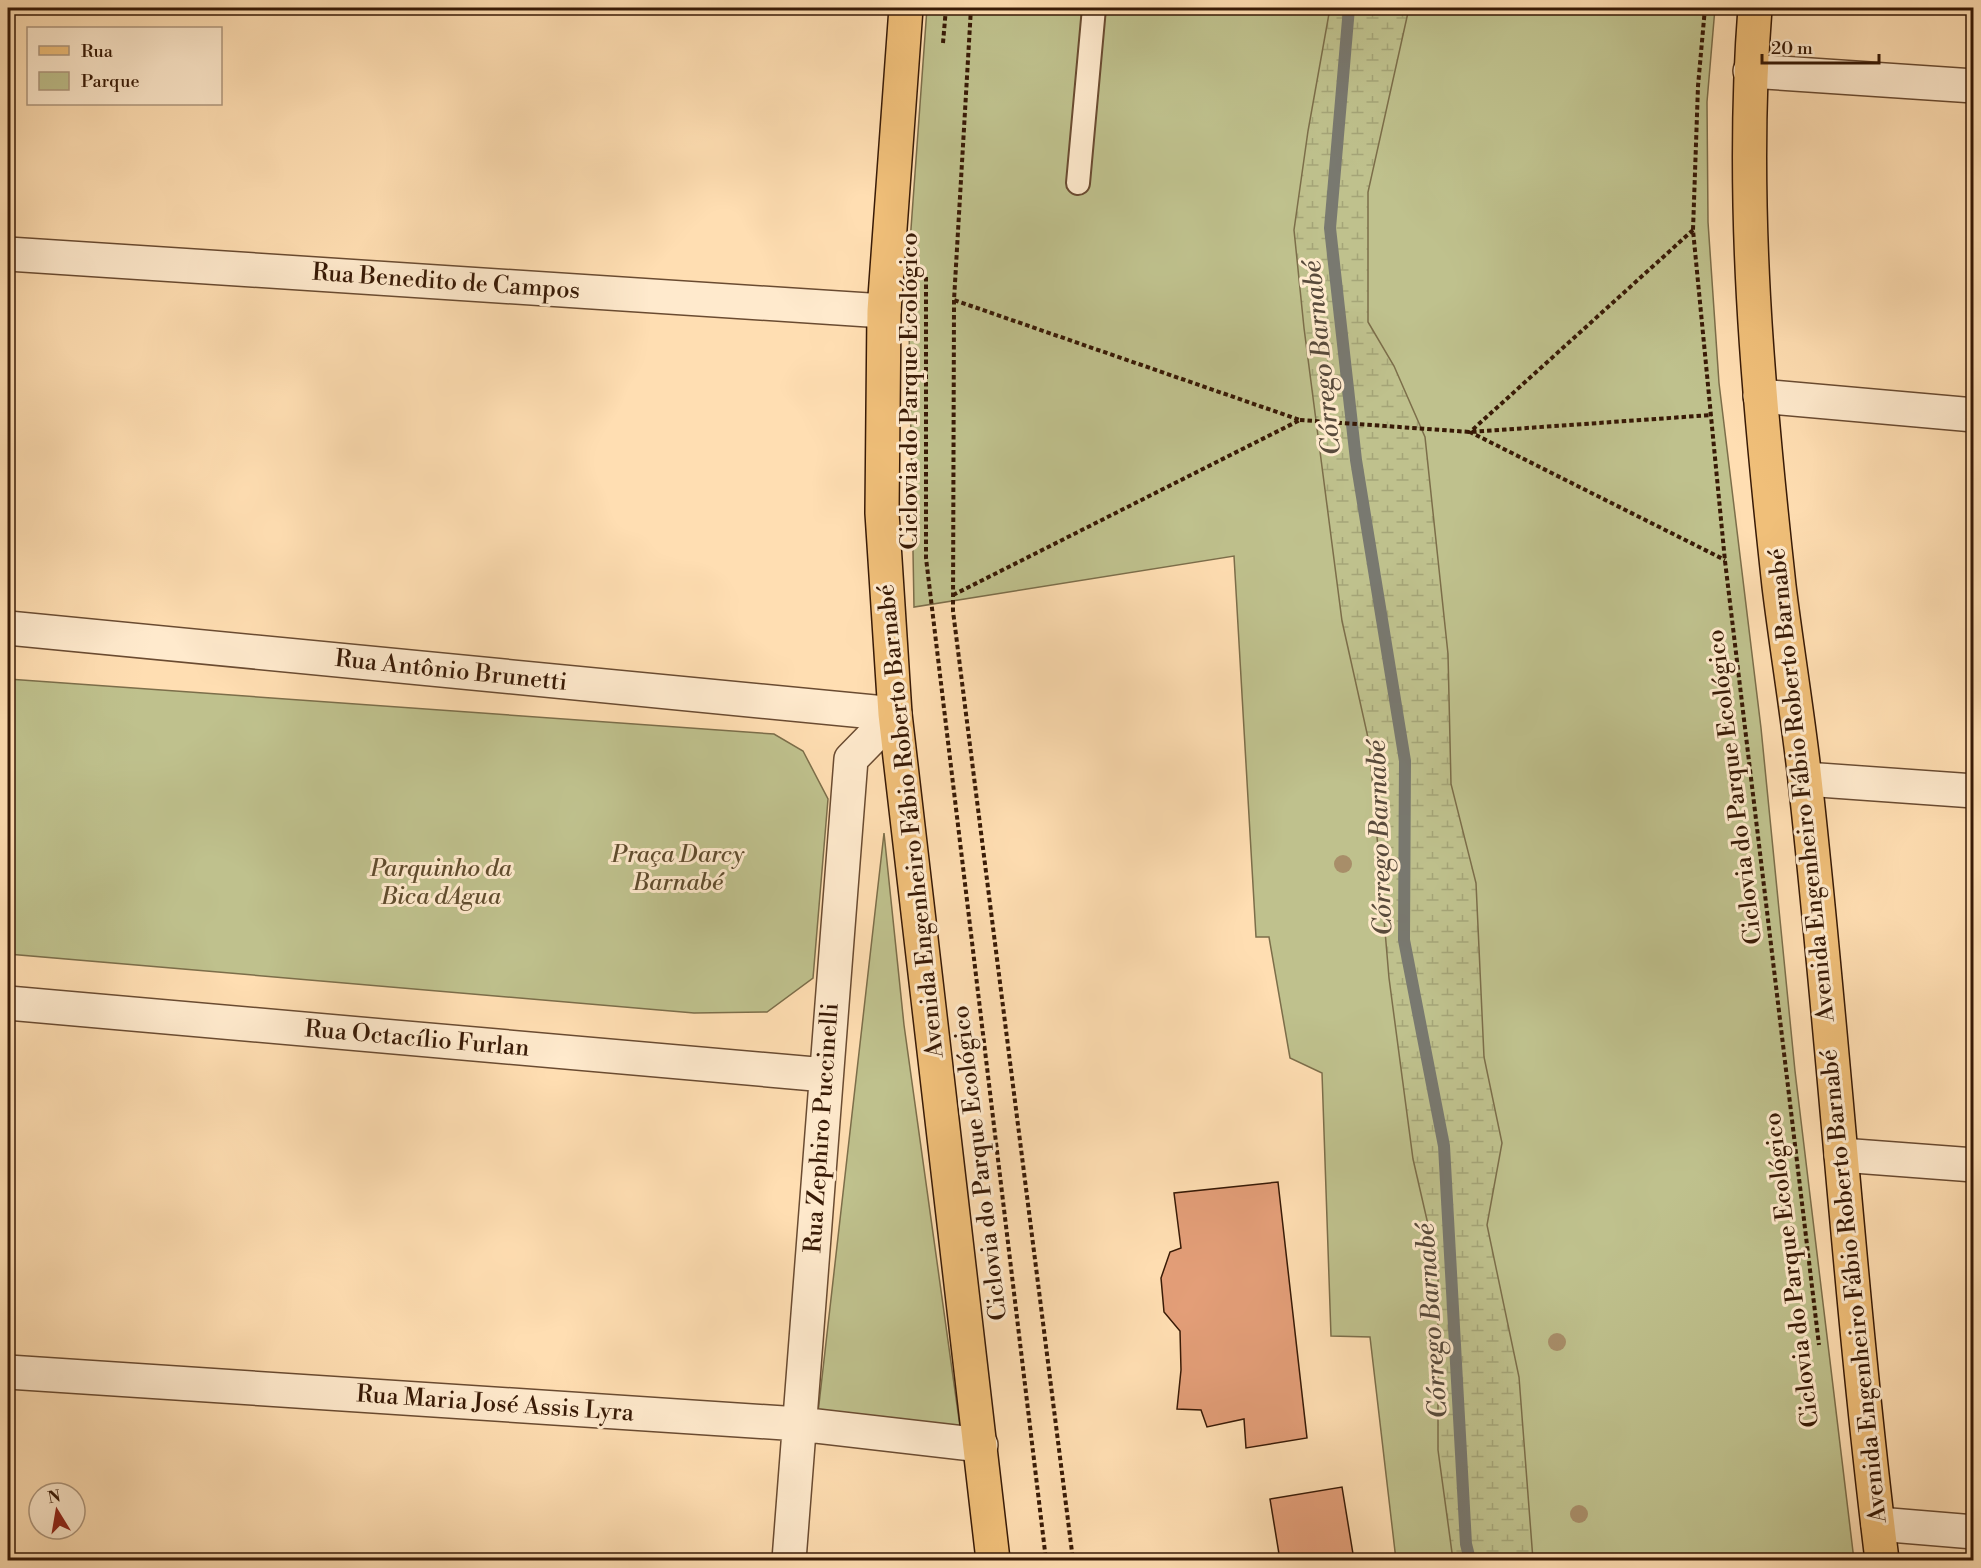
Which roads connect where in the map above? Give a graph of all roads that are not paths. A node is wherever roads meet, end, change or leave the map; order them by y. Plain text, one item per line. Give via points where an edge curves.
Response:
1 (906, 8) edge
2 (1094, 8) edge
3 (1755, 8) edge
4 (1750, 71) junction
5 (1974, 86) edge
6 (1078, 183) dead end
7 (8, 254) edge
8 (884, 311) junction
9 (1760, 396) junction
10 (1974, 415) edge
11 (8, 628) edge
12 (895, 714) junction
13 (1805, 779) junction
14 (1974, 791) edge
15 (8, 1003) edge
16 (826, 1075) junction
17 (1841, 1155) junction
18 (1974, 1165) edge
19 (8, 1372) edge
20 (798, 1424) junction
21 (981, 1445) junction
22 (1878, 1524) junction
23 (1974, 1532) edge
24 (789, 1560) edge
25 (993, 1560) edge
26 (1882, 1560) edge

1 - 8 main road, Avenida Engenheiro Fábio Roberto Barnabé
2 - 6 lane
3 - 4 main road, Avenida Engenheiro Fábio Roberto Barnabé
4 - 5 street
4 - 9 main road, Avenida Engenheiro Fábio Roberto Barnabé via 1751,226
7 - 8 street, Rua Benedito de Campos
8 - 12 main road, Avenida Engenheiro Fábio Roberto Barnabé via 882,513
9 - 10 street
9 - 13 main road, Avenida Engenheiro Fábio Roberto Barnabé via 1779,588
11 - 12 street, Rua Antônio Brunetti
12 - 16 street, Rua Zephiro Puccinelli via 851,759
12 - 21 main road, Avenida Engenheiro Fábio Roberto Barnabé
13 - 14 street
13 - 17 main road, Avenida Engenheiro Fábio Roberto Barnabé
15 - 16 street, Rua Octacílio Furlan
16 - 20 street, Rua Zephiro Puccinelli
17 - 18 street
17 - 22 main road, Avenida Engenheiro Fábio Roberto Barnabé
19 - 20 street, Rua Maria José Assis Lyra
20 - 21 street, Rua Maria José Assis Lyra
20 - 24 street, Rua Zephiro Puccinelli
21 - 25 main road, Avenida Engenheiro Fábio Roberto Barnabé
22 - 23 street
22 - 26 main road, Avenida Engenheiro Fábio Roberto Barnabé

